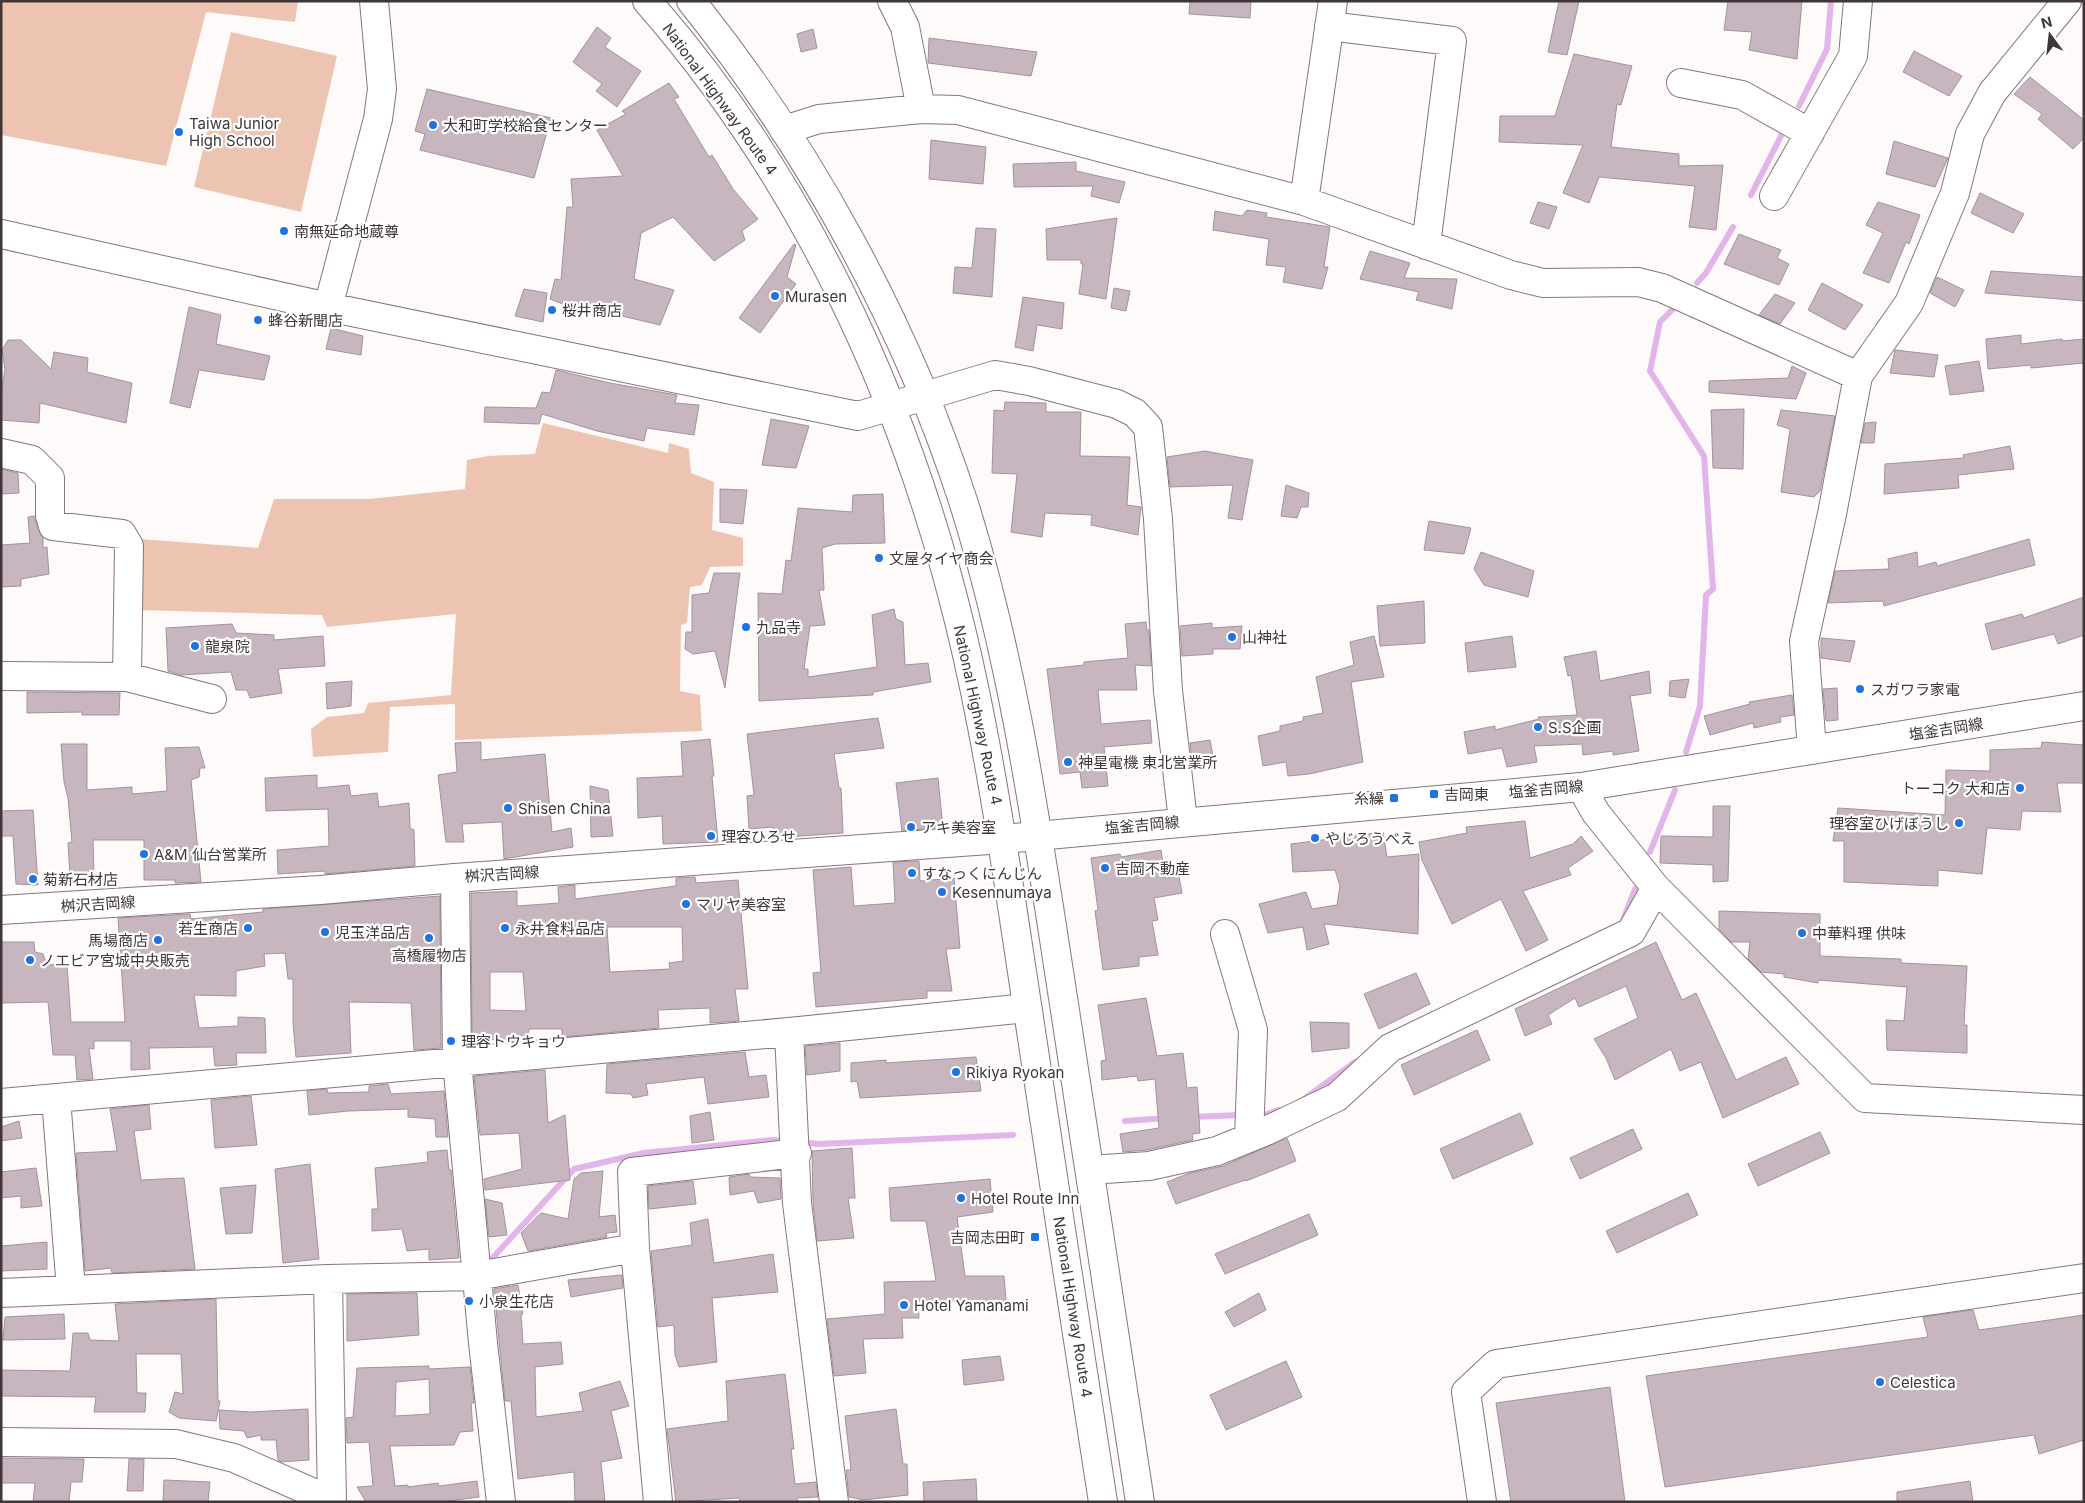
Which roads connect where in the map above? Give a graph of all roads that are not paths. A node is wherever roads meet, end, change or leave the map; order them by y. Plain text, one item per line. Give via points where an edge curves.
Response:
1 (374, 1) edge
2 (647, 1) edge
3 (691, 1) edge
4 (892, 1) edge
5 (1858, 1) edge
6 (2067, 1) edge
7 (1331, 14) edge
8 (1681, 83) dead end
9 (921, 109) junction
10 (784, 130) junction
11 (1810, 133) junction
12 (1774, 196) dead end
13 (1304, 200) junction
14 (1, 234) edge
15 (1426, 245) junction
16 (328, 308) junction
17 (1858, 376) junction
18 (924, 396) junction
19 (892, 406) junction
20 (1, 453) edge
21 (1, 676) edge
22 (127, 677) junction
23 (212, 699) dead end
24 (2084, 706) edge
25 (1812, 750) junction
26 (1581, 787) junction
27 (1182, 821) junction
28 (1036, 835) junction
29 (1003, 839) junction
30 (455, 878) junction
31 (1656, 888) junction
32 (1, 910) edge
33 (1225, 934) dead end
34 (1027, 1008) junction
35 (789, 1032) junction
36 (458, 1060) junction
37 (56, 1098) junction
38 (1, 1103) edge
39 (2084, 1110) edge
40 (1249, 1138) junction
41 (796, 1144) junction
42 (1090, 1170) junction
43 (635, 1248) junction
44 (476, 1267) junction
45 (2084, 1278) edge
46 (328, 1279) junction
47 (71, 1282) junction
48 (1, 1294) edge
49 (1, 1442) edge
50 (332, 1502) edge
51 (501, 1502) edge
52 (658, 1502) edge
53 (834, 1502) edge
54 (1103, 1502) edge
55 (1140, 1502) edge
56 (1482, 1502) edge

1 - 16 main road via 382,89 378,119
2 - 19 main road, National Highway Route 4 via 764,155 845,299
3 - 10 main road, National Highway Route 4 via 744,70
4 - 9 main road via 905,27
5 - 11 main road via 1853,56
6 - 17 main road via 1992,93 1970,134 1954,193 1909,303
7 - 13 main road
7 - 15 main road via 1452,41
8 - 11 main road via 1742,96
9 - 10 main road via 819,119
9 - 13 main road via 958,110 1001,120
10 - 18 main road, National Highway Route 4 via 869,278
11 - 12 main road
13 - 15 main road
14 - 16 main road
15 - 17 main road via 1543,283 1638,282 1662,288
16 - 19 main road via 858,416
17 - 25 main road via 1804,640
18 - 19 main road
18 - 27 main road via 995,375 1117,404 1135,413 1148,427 1158,519 1168,692
18 - 28 main road, National Highway Route 4 via 964,506 988,595 1014,707
19 - 29 main road, National Highway Route 4 via 938,540 961,627
20 - 22 main road via 32,460 50,478 53,526 122,534 129,546
21 - 22 main road
22 - 23 main road
24 - 25 main road, 塩釜吉岡線
25 - 26 main road, 塩釜吉岡線
26 - 27 main road, 塩釜吉岡線
26 - 31 main road via 1596,813
27 - 28 main road, 塩釜吉岡線
28 - 29 main road, 塩釜吉岡線
28 - 42 main road, National Highway Route 4
29 - 30 main road, 桝沢吉岡線
29 - 34 main road, National Highway Route 4
30 - 32 main road, 桝沢吉岡線
30 - 36 main road
31 - 39 main road via 1865,1098
31 - 40 main road via 1631,932 1390,1048 1337,1097
33 - 40 main road via 1254,1030
34 - 35 main road
34 - 54 main road, National Highway Route 4
35 - 36 main road
35 - 41 main road
36 - 37 main road
36 - 44 main road
37 - 38 main road
37 - 47 main road
40 - 42 main road via 1217,1151 1149,1166
41 - 43 main road via 632,1172
41 - 53 main road via 798,1203
42 - 55 main road, National Highway Route 4
43 - 44 main road
43 - 52 main road
44 - 46 main road
44 - 51 main road
45 - 56 main road via 1496,1364 1466,1392
46 - 47 main road
46 - 50 main road
47 - 48 main road
49 - 50 main road via 176,1444 234,1458

